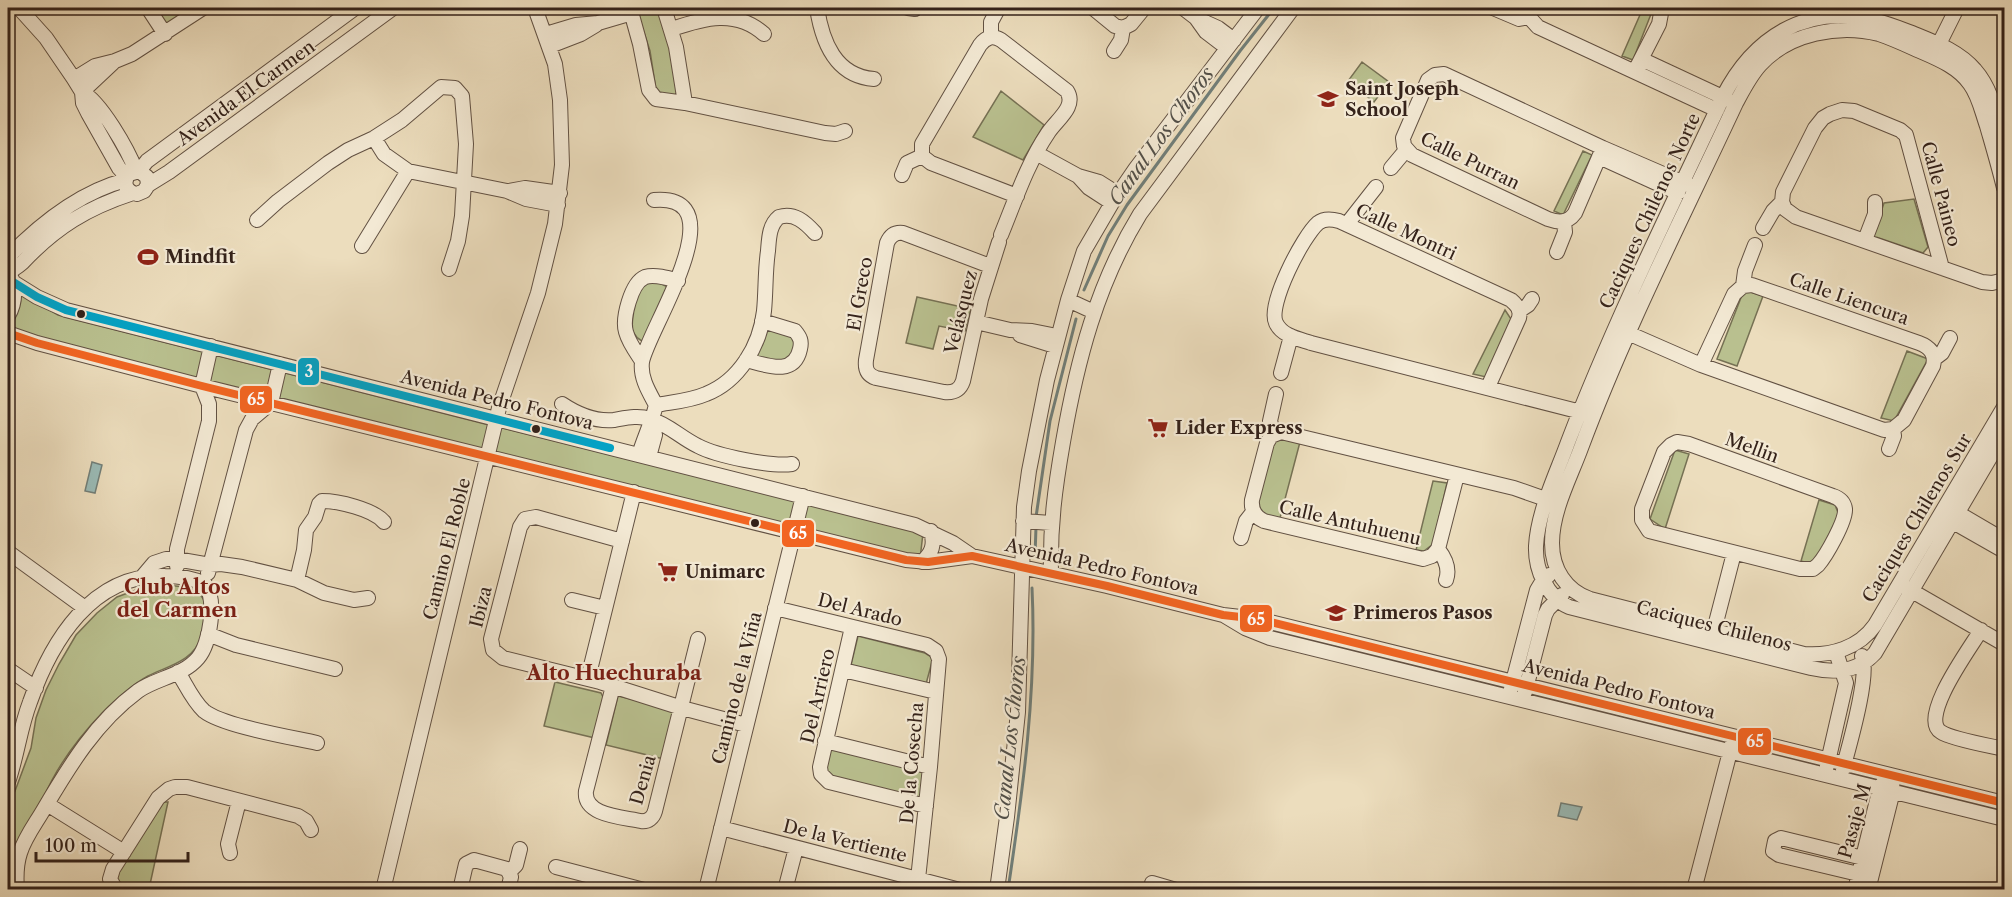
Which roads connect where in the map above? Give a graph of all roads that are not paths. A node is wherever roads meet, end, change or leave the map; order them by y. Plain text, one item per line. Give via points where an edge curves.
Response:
1 (19, 8) edge
2 (148, 8) edge
3 (203, 8) edge
4 (355, 8) edge
5 (393, 8) edge
6 (535, 8) edge
7 (664, 8) edge
8 (817, 8) edge
9 (1093, 8) edge
10 (1144, 8) edge
11 (1183, 8) edge
12 (1258, 8) edge
13 (1293, 8) edge
14 (1493, 8) edge
15 (1662, 8) edge
16 (1956, 8) edge
17 (999, 9) edge
18 (631, 10) edge
19 (1528, 12) edge
20 (1846, 23) junction
21 (1123, 28) junction
22 (672, 29) junction
23 (165, 34) junction
24 (764, 34) dead end
25 (991, 37) junction
26 (548, 40) junction
27 (1230, 44) junction
28 (1936, 50) junction
29 (1114, 51) dead end
30 (115, 61) junction
31 (1638, 66) junction
32 (74, 79) junction
33 (874, 79) dead end
34 (82, 92) junction
35 (685, 103) junction
36 (1736, 103) junction
37 (1720, 104) junction
38 (845, 132) dead end
39 (374, 138) junction
40 (2004, 142) edge
41 (1406, 150) junction
42 (1601, 152) junction
43 (1036, 153) junction
44 (922, 156) junction
45 (1391, 168) dead end
46 (408, 171) junction
47 (132, 175) junction
48 (902, 175) dead end
49 (464, 183) junction
50 (148, 185) junction
51 (1376, 187) dead end
52 (1686, 188) junction
53 (2004, 188) edge
54 (133, 193) junction
55 (1017, 196) junction
56 (1115, 198) junction
57 (559, 199) junction
58 (654, 200) dead end
59 (1782, 202) junction
60 (1875, 202) dead end
61 (257, 220) dead end
62 (1564, 222) junction
63 (1347, 224) junction
64 (1763, 228) dead end
65 (815, 232) dead end
66 (1865, 240) junction
67 (1755, 245) dead end
68 (362, 246) dead end
69 (1557, 252) dead end
70 (8, 257) edge
71 (990, 266) junction
72 (448, 268) dead end
73 (1942, 268) junction
74 (10, 276) edge
75 (2004, 280) edge
76 (678, 281) junction
77 (1743, 286) junction
78 (1532, 299) dead end
79 (1068, 300) junction
80 (1519, 310) junction
81 (1094, 312) junction
82 (8, 316) edge
83 (762, 321) junction
84 (976, 322) junction
85 (1622, 331) junction
86 (8, 333) edge
87 (1291, 336) junction
88 (1950, 338) dead end
89 (1056, 341) junction
90 (211, 346) junction
91 (1934, 359) junction
92 (746, 360) junction
93 (642, 361) junction
94 (280, 364) junction
95 (1701, 365) junction
96 (1281, 374) dead end
97 (202, 386) junction
98 (1488, 387) junction
99 (956, 390) joint
100 (1276, 394) dead end
101 (271, 403) junction
102 (562, 404) dead end
103 (656, 405) junction
104 (2004, 407) edge
105 (1587, 413) junction
106 (497, 419) junction
107 (652, 419) junction
108 (1893, 429) junction
109 (1274, 434) junction
110 (2004, 434) edge
111 (1889, 449) dead end
112 (488, 456) junction
113 (644, 456) junction
114 (792, 464) dead end
115 (1456, 475) junction
116 (634, 492) junction
117 (803, 496) junction
118 (1554, 502) junction
119 (1253, 512) junction
120 (1940, 515) junction
121 (1955, 517) junction
122 (384, 522) dead end
123 (1037, 522) junction
124 (931, 531) junction
125 (794, 532) junction
126 (1241, 538) dead end
127 (2004, 540) edge
128 (622, 541) junction
129 (1438, 549) junction
130 (2004, 551) edge
131 (8, 552) edge
132 (1734, 553) junction
133 (972, 556) junction
134 (176, 559) junction
135 (922, 562) junction
136 (210, 565) junction
137 (1022, 567) junction
138 (1556, 570) junction
139 (1051, 573) junction
140 (143, 576) junction
141 (178, 577) junction
142 (297, 579) junction
143 (1446, 580) dead end
144 (1543, 580) junction
145 (1900, 583) junction
146 (205, 584) junction
147 (1571, 588) junction
148 (1913, 591) junction
149 (368, 598) dead end
150 (572, 600) dead end
151 (1557, 600) junction
152 (85, 608) junction
153 (605, 608) junction
154 (775, 608) junction
155 (1223, 615) junction
156 (852, 627) junction
157 (1981, 630) junction
158 (208, 634) junction
159 (1712, 637) junction
160 (698, 639) dead end
161 (1856, 644) junction
162 (2004, 644) edge
163 (936, 651) joint
164 (1836, 652) junction
165 (1864, 663) junction
166 (8, 669) edge
167 (335, 669) dead end
168 (843, 670) junction
169 (1843, 670) junction
170 (178, 672) junction
171 (588, 678) junction
172 (1513, 681) junction
173 (1527, 685) junction
174 (613, 686) junction
175 (36, 688) junction
176 (936, 692) junction
177 (1509, 697) junction
178 (1523, 700) junction
179 (682, 708) junction
180 (746, 725) junction
181 (1734, 736) junction
182 (825, 741) junction
183 (317, 743) dead end
184 (2004, 749) edge
185 (1730, 751) junction
186 (1829, 759) junction
187 (1844, 763) junction
188 (930, 767) junction
189 (1825, 774) junction
190 (1890, 774) junction
191 (1841, 778) junction
192 (8, 782) edge
193 (1886, 789) junction
194 (239, 801) junction
195 (2004, 803) edge
196 (47, 804) junction
197 (926, 806) junction
198 (2004, 819) edge
199 (721, 828) junction
200 (311, 830) dead end
201 (796, 848) junction
202 (520, 849) dead end
203 (124, 852) junction
204 (230, 854) dead end
205 (1863, 858) junction
206 (556, 867) dead end
207 (509, 872) junction
208 (918, 879) junction
209 (1866, 880) edge
210 (1152, 883) dead end
211 (16, 890) edge
212 (116, 890) edge
213 (383, 890) edge
214 (460, 890) edge
215 (508, 890) edge
216 (644, 890) edge
217 (706, 890) edge
218 (785, 890) edge
219 (960, 890) edge
220 (997, 890) edge
221 (1176, 890) edge
222 (1694, 890) edge
223 (1855, 890) edge

1 - 32 street
2 - 23 street
3 - 23 street
4 - 47 street, Avenida El Carmen
5 - 50 street, Avenida El Carmen
6 - 26 street, Camino El Roble
7 - 22 street
8 - 33 street via 821,32 834,57 843,68
9 - 21 street
10 - 21 street
11 - 27 street via 1206,32
12 - 27 street
13 - 81 street via 1140,214 1118,252
14 - 19 street via 1519,18
15 - 31 street via 1659,24
16 - 28 street
17 - 25 street via 991,22
18 - 26 street via 581,34
18 - 35 street via 650,94 660,100
19 - 31 street via 1538,27
20 - 28 street, Caciques Chilenos Norte via 1885,23
20 - 36 street, Caciques Chilenos Norte via 1777,51 1756,69
20 - 37 street, Caciques Chilenos Norte via 1808,21 1764,42 1739,70
21 - 29 street
22 - 24 street via 725,17 747,22
22 - 35 street
23 - 30 street
25 - 43 street, Velásquez via 1001,40 1069,94 1068,109
25 - 44 street via 980,45 922,144
26 - 57 street, Camino El Roble via 562,116
27 - 56 street
28 - 40 street via 1962,58 1982,78
28 - 53 street via 1975,91
30 - 32 street via 95,66
30 - 34 street
31 - 37 street
32 - 34 street
34 - 47 street via 99,107 131,159
35 - 38 street via 825,133
36 - 37 street
36 - 52 street, Caciques Chilenos Norte
37 - 52 street, Caciques Chilenos Norte
39 - 46 street via 384,154
39 - 49 street via 441,87 455,88 462,96 465,117
39 - 61 street via 328,163
41 - 42 street, Calle Purran via 1404,134 1428,80 1440,74
41 - 45 street
41 - 62 street, Calle Purran via 1548,219
42 - 52 street, Calle Purran
42 - 62 street via 1575,213
43 - 55 street, Velásquez
43 - 56 street via 1078,176 1089,188
44 - 48 street via 908,163
44 - 55 street
46 - 49 street
46 - 68 street
47 - 50 street via 147,177
47 - 54 street via 127,188
47 - 70 street, Avenida El Carmen via 66,208
49 - 57 street via 526,199
49 - 72 street via 458,241
50 - 54 street via 144,191
51 - 63 street
52 - 85 street, Caciques Chilenos Norte
54 - 74 street via 72,220 35,249
55 - 71 street, Velásquez
56 - 79 street via 1084,251
57 - 106 street, Camino El Roble via 538,293
58 - 76 street via 676,202 689,218
59 - 64 street, Calle Paineo
59 - 66 street, Calle Paineo via 1796,217
59 - 73 street, Calle Paineo via 1783,192 1818,123 1835,112 1860,112 1900,130 1907,138
60 - 66 street via 1875,214
62 - 69 street via 1565,232
63 - 80 street, Calle Montri via 1511,300
63 - 87 street, Calle Montri via 1330,219 1317,224 1287,274 1274,316 1280,330
65 - 83 street via 791,216 774,222 765,270
66 - 73 street, Calle Paineo
67 - 77 street via 1744,270
71 - 84 street, Velásquez
71 - 99 street, El Greco via 903,233 895,234 887,243 867,370 876,378 945,392
73 - 75 street, Calle Paineo via 1982,282
74 - 82 street via 15,294
74 - 90 street, Avenida Pedro Fontova via 46,302 66,310
76 - 93 street
76 - 93 street via 644,278 630,299 625,330
77 - 91 street, Calle Liencura via 1757,286 1919,343 1929,348
77 - 95 street via 1734,294
78 - 80 street
79 - 81 street
79 - 89 street
80 - 98 street
81 - 123 street via 1068,414 1055,486
83 - 92 street
83 - 92 street via 795,331 802,344 799,354 793,363 781,368
84 - 89 street via 1038,342
84 - 99 street, Velásquez via 962,384
85 - 95 street
85 - 105 street, Caciques Chilenos Norte
86 - 97 street, Avenida Pedro Fontova
87 - 96 street
87 - 98 street
88 - 91 street
89 - 123 street via 1029,471
90 - 94 street, Avenida Pedro Fontova
90 - 97 street
91 - 108 street via 1904,420
92 - 103 street via 715,390
93 - 103 street via 643,379
94 - 101 street
94 - 106 street, Avenida Pedro Fontova
95 - 108 street via 1879,429
97 - 101 street, Avenida Pedro Fontova
97 - 134 street via 209,404 209,421
98 - 105 street
100 - 109 street, Calle Antuhuenu via 1270,421
101 - 112 street, Avenida Pedro Fontova
101 - 136 street via 246,430
102 - 107 street via 596,420
103 - 107 street
104 - 120 street, Caciques Chilenos Sur
105 - 118 street, Caciques Chilenos Norte
106 - 112 street, Camino El Roble
106 - 113 street, Avenida Pedro Fontova
107 - 113 street via 655,435
107 - 114 street via 706,450 771,465
108 - 111 street
109 - 115 street via 1285,432
109 - 119 street, Calle Antuhuenu via 1267,443 1252,500
110 - 121 street, Caciques Chilenos Sur
112 - 116 street, Avenida Pedro Fontova
112 - 213 street, Camino El Roble
113 - 117 street, Avenida Pedro Fontova
115 - 118 street
115 - 129 street, Calle Antuhuenu
116 - 125 street, Avenida Pedro Fontova
116 - 128 street
117 - 124 street, Avenida Pedro Fontova
117 - 125 street, Camino de la Viña
118 - 138 street, Caciques Chilenos Norte via 1552,551
118 - 144 street, Caciques Chilenos Norte via 1538,528 1536,547
119 - 126 street, Calle Antuhuenu
119 - 129 street, Calle Antuhuenu via 1264,521 1418,558 1428,558
120 - 121 street
120 - 145 street, Caciques Chilenos Sur
121 - 127 street
121 - 130 street
121 - 148 street, Caciques Chilenos Sur
122 - 142 street via 368,510 322,501 306,530
123 - 137 street
123 - 139 street
124 - 133 street, Avenida Pedro Fontova
124 - 135 street via 931,552
125 - 135 street, Avenida Pedro Fontova
125 - 154 street, Camino de la Viña
128 - 153 street
128 - 171 street, Ibiza via 536,517 525,519 494,628 492,647 499,656
129 - 143 street, Calle Antuhuenu via 1446,566
131 - 152 street
132 - 132 street, Mellin via 1813,569 1838,531 1845,506 1833,496 1689,444 1671,445 1662,456 1642,509 1643,524 1653,532
132 - 159 street
133 - 135 street, Avenida Pedro Fontova
133 - 137 street, Avenida Pedro Fontova
134 - 136 street
134 - 140 street via 154,563
134 - 141 street
136 - 142 street via 242,567
136 - 146 street
137 - 139 street, Avenida Pedro Fontova
137 - 220 street via 1017,712
138 - 144 street
138 - 147 street, Caciques Chilenos
139 - 155 street, Avenida Pedro Fontova
140 - 141 street
140 - 152 street via 121,583
141 - 146 street
142 - 149 street via 324,593 354,600
144 - 151 street, Caciques Chilenos Norte
144 - 172 street via 1533,600
145 - 148 street
145 - 161 street, Caciques Chilenos Sur via 1871,631
146 - 158 street via 211,600
147 - 151 street
147 - 159 street, Caciques Chilenos via 1590,599
148 - 157 street
148 - 165 street, Caciques Chilenos Sur via 1875,653
150 - 153 street
151 - 159 street, Caciques Chilenos via 1575,610
151 - 173 street via 1545,615
152 - 175 street via 61,638
153 - 171 street
154 - 156 street, Del Arado
154 - 180 street, Camino de la Viña
155 - 172 street, Avenida Pedro Fontova via 1258,619
155 - 177 street, Avenida Pedro Fontova via 1270,638
156 - 163 street, Del Arado via 927,645
156 - 168 street, Del Arriero
157 - 162 street
157 - 184 street via 1940,698 1935,724 1942,733
158 - 167 street via 236,645
158 - 170 street via 200,656
159 - 164 street, Caciques Chilenos via 1804,654
159 - 169 street, Caciques Chilenos via 1822,671
160 - 179 street
161 - 164 street, Caciques Chilenos Sur
161 - 165 street
163 - 176 street, De la Cosecha
164 - 169 street
165 - 169 street, Caciques Chilenos
165 - 187 street
166 - 175 street
168 - 176 street
168 - 182 street, Del Arriero
169 - 186 street via 1845,690
170 - 183 street via 198,704 211,715
170 - 196 street via 144,687 103,722
171 - 174 street, Ibiza
172 - 173 street, Avenida Pedro Fontova
172 - 177 street
173 - 178 street
173 - 181 street, Avenida Pedro Fontova
174 - 179 street, Ibiza
174 - 179 street, Denia via 586,796 588,804 598,811 641,821 652,818
175 - 192 street
176 - 188 street, De la Cosecha
177 - 178 street, Avenida Pedro Fontova
178 - 185 street, Avenida Pedro Fontova
179 - 180 street, Ibiza
180 - 199 street, Camino de la Viña
181 - 185 street
181 - 186 street, Avenida Pedro Fontova
182 - 188 street
182 - 197 street, Del Arriero via 820,774 830,782
185 - 189 street, Avenida Pedro Fontova
185 - 222 street
186 - 187 street, Avenida Pedro Fontova
186 - 189 street
187 - 190 street, Avenida Pedro Fontova
187 - 191 street
188 - 197 street, De la Cosecha
189 - 191 street, Avenida Pedro Fontova
190 - 193 street, Pasaje M
190 - 195 street, Avenida Pedro Fontova
191 - 193 street, Avenida Pedro Fontova
193 - 198 street, Avenida Pedro Fontova
193 - 205 street, Pasaje M
193 - 209 street, Pasaje M
194 - 200 street via 302,818
194 - 203 street via 187,787 169,789 158,798
194 - 204 street via 228,844
196 - 203 street
196 - 211 street via 20,854
197 - 208 street, De la Cosecha
199 - 201 street, De la Vertiente
199 - 217 street, Camino de la Viña
201 - 208 street, De la Vertiente
201 - 218 street
202 - 207 street via 516,865
203 - 212 street via 110,875
205 - 209 street, Pasaje M
205 - 209 street via 1783,839 1773,844 1773,851 1779,855
206 - 216 street
207 - 214 street via 471,861 465,866
207 - 215 street
208 - 219 street, De la Vertiente
209 - 223 street, Pasaje M
210 - 221 street

